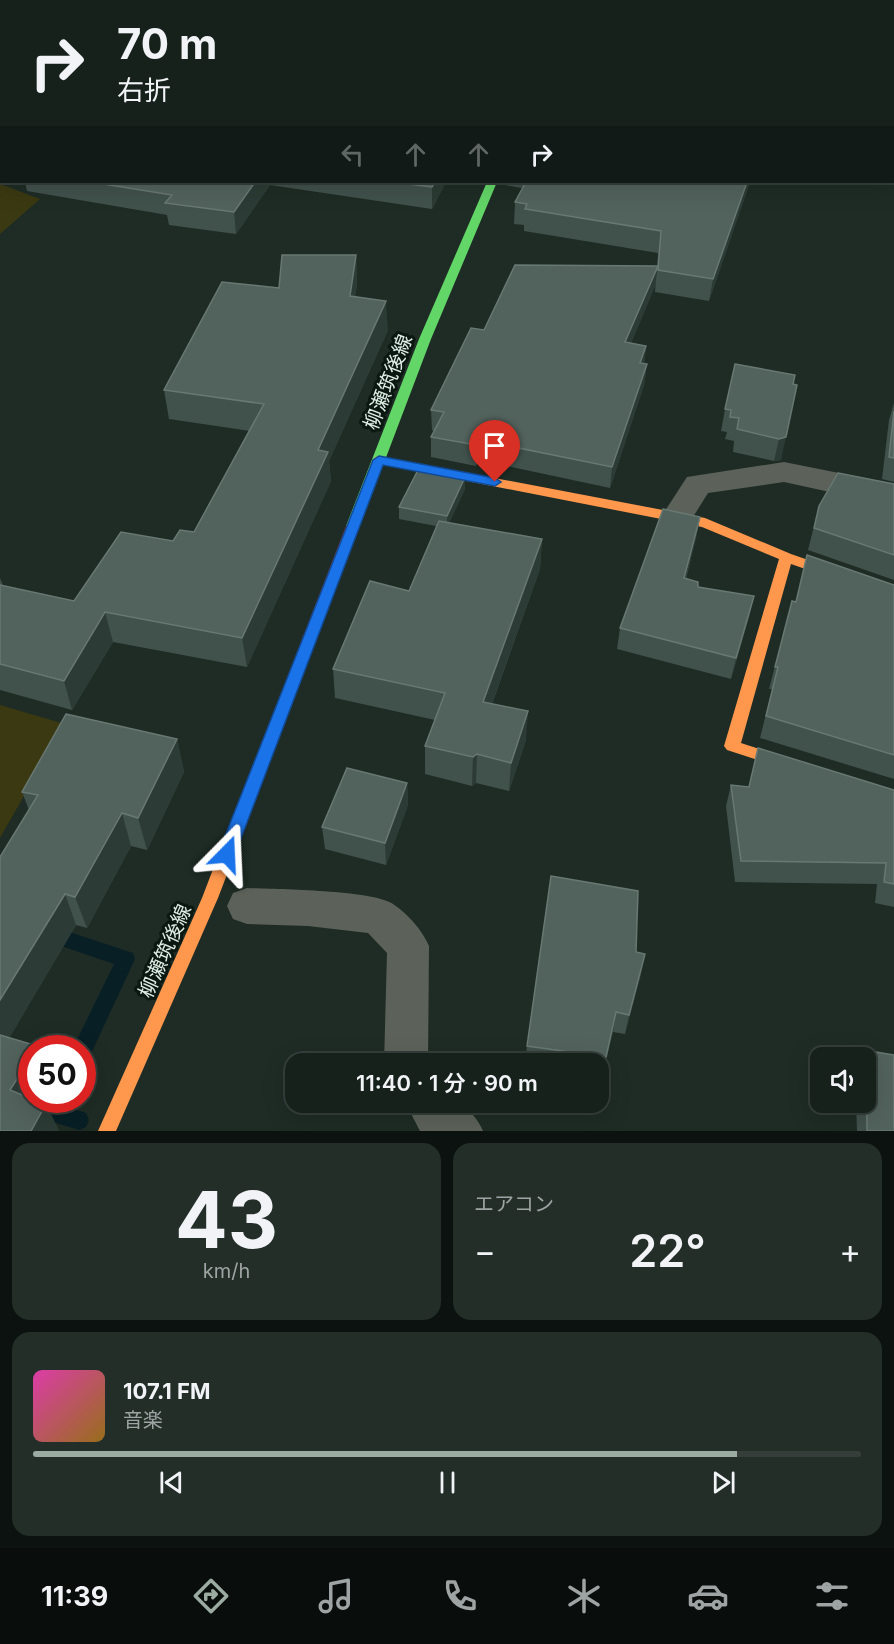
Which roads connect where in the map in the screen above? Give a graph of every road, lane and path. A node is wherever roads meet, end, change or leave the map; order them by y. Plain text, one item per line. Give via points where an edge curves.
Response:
1 (492, 183) edge
2 (379, 460) junction
3 (894, 495) edge
4 (677, 517) junction
5 (786, 557) junction
6 (894, 595) edge
7 (808, 770) edge
8 (247, 906) dead end
9 (406, 1053) edge
10 (434, 1113) edge
11 (107, 1131) edge
12 (460, 1131) edge

1 - 2 main road, 柳瀬筑後線
2 - 4 main road
2 - 11 main road, 柳瀬筑後線 via 210,898
3 - 4 street via 784,472 698,484
4 - 5 main road via 705,524
5 - 6 main road
5 - 7 main road via 732,746
8 - 9 street via 378,916 408,946
10 - 12 street via 439,1120

